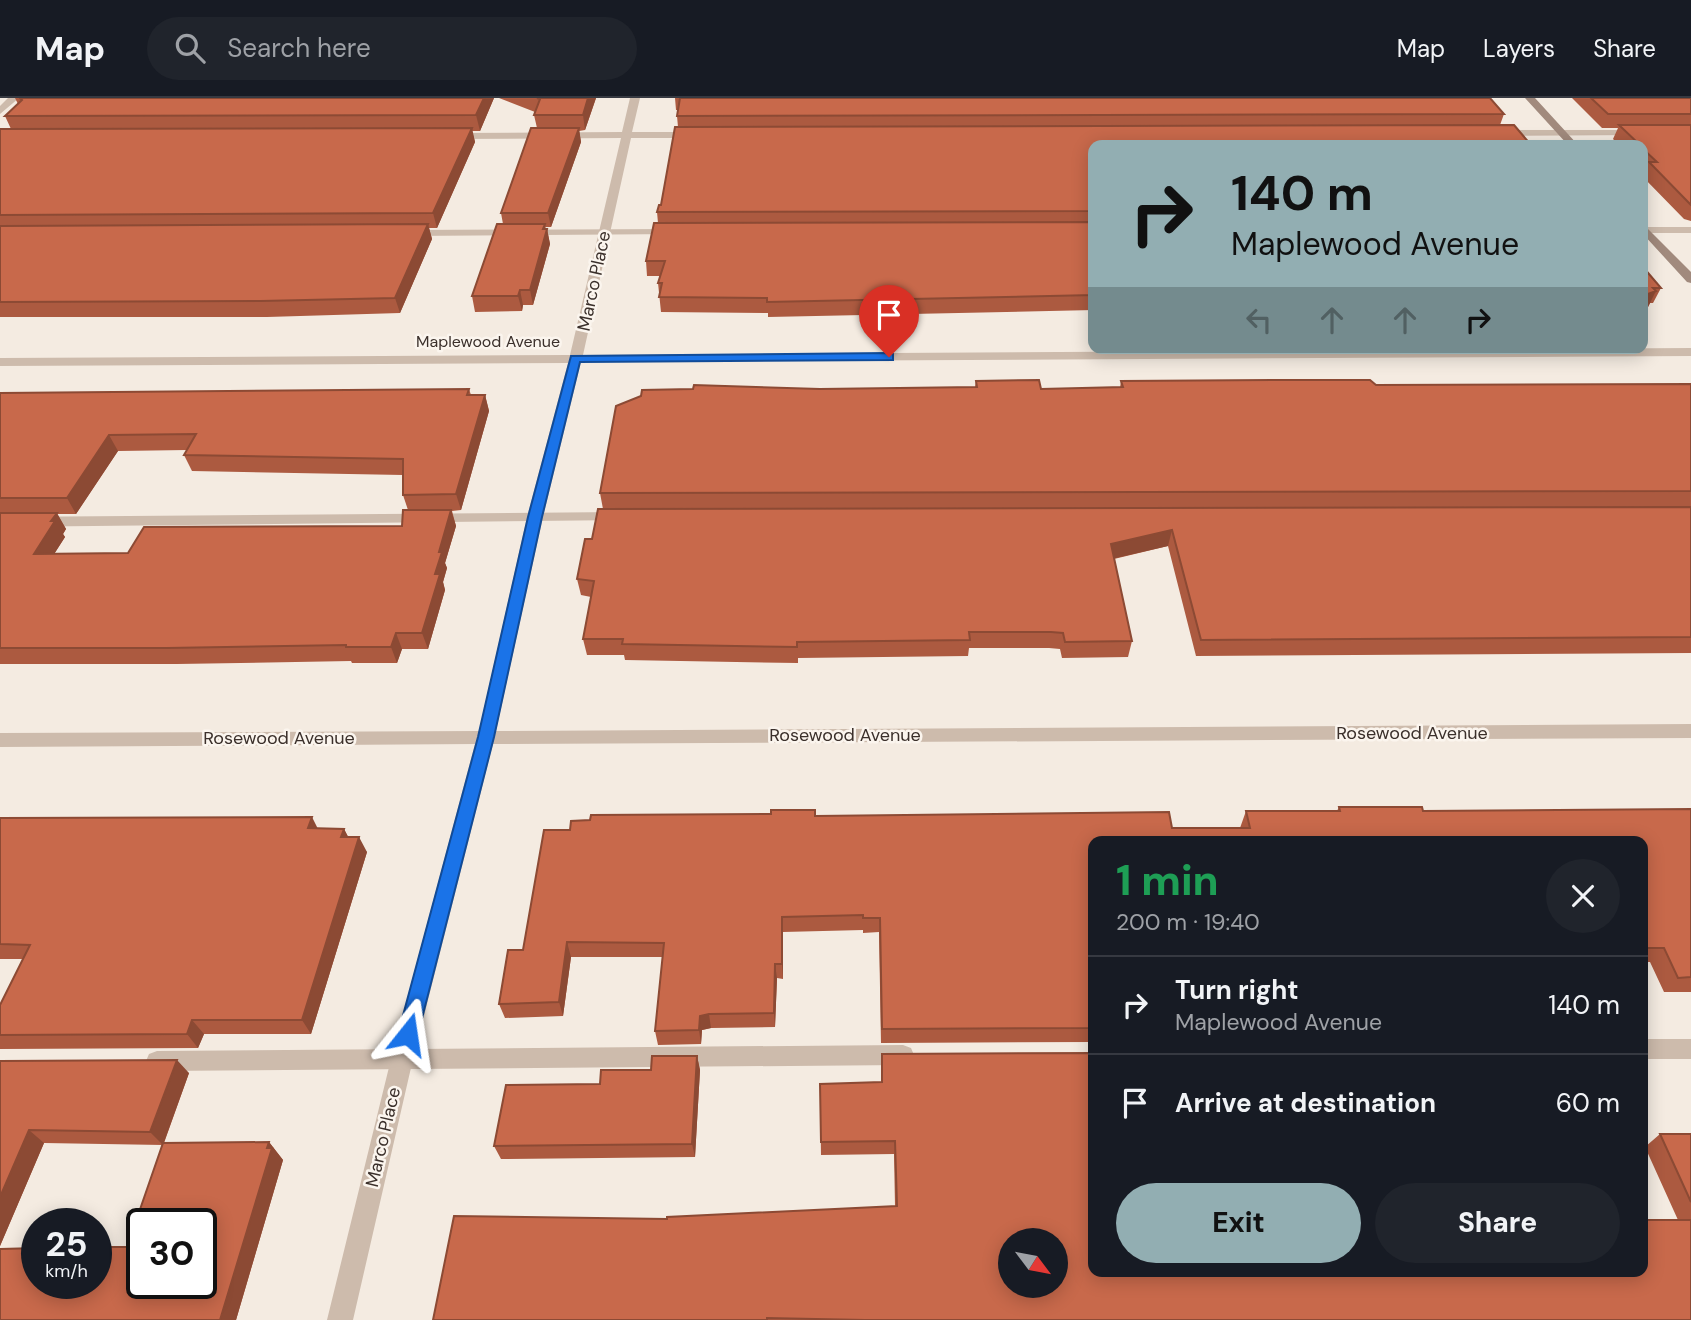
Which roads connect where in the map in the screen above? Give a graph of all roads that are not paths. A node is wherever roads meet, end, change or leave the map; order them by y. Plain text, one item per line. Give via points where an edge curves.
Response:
1 (14, 98) edge
2 (635, 98) edge
3 (1530, 98) edge
4 (0, 111) edge
5 (1480, 133) edge
6 (1562, 133) junction
7 (1652, 133) edge
8 (626, 135) junction
9 (711, 135) edge
10 (443, 136) edge
11 (1568, 140) edge
12 (1648, 229) edge
13 (1691, 230) edge
14 (604, 232) junction
15 (685, 232) edge
16 (402, 233) edge
17 (1648, 233) edge
18 (1691, 279) edge
19 (1648, 352) edge
20 (1691, 352) edge
21 (1319, 354) edge
22 (575, 358) junction
23 (0, 362) edge
24 (630, 516) edge
25 (535, 517) junction
26 (0, 522) edge
27 (1691, 732) edge
28 (486, 737) junction
29 (0, 740) edge
30 (1648, 1049) edge
31 (1691, 1049) edge
32 (926, 1055) edge
33 (402, 1059) junction
34 (139, 1061) edge
35 (340, 1320) edge

1 - 4 street
2 - 8 street, Marco Place
3 - 6 street
5 - 6 street
6 - 7 street
6 - 11 street
8 - 9 street
8 - 10 street
8 - 14 street, Marco Place
12 - 13 street
14 - 15 street
14 - 16 street
14 - 22 street, Marco Place
17 - 18 street
19 - 20 street, Maplewood Avenue
21 - 22 street, Maplewood Avenue
22 - 23 street, Maplewood Avenue
22 - 25 street, Marco Place
24 - 25 street
25 - 26 street
25 - 28 street, Marco Place
27 - 28 street, Rosewood Avenue
28 - 29 street, Rosewood Avenue
28 - 33 street, Marco Place
30 - 31 street
32 - 33 street
33 - 34 street
33 - 35 street, Marco Place

